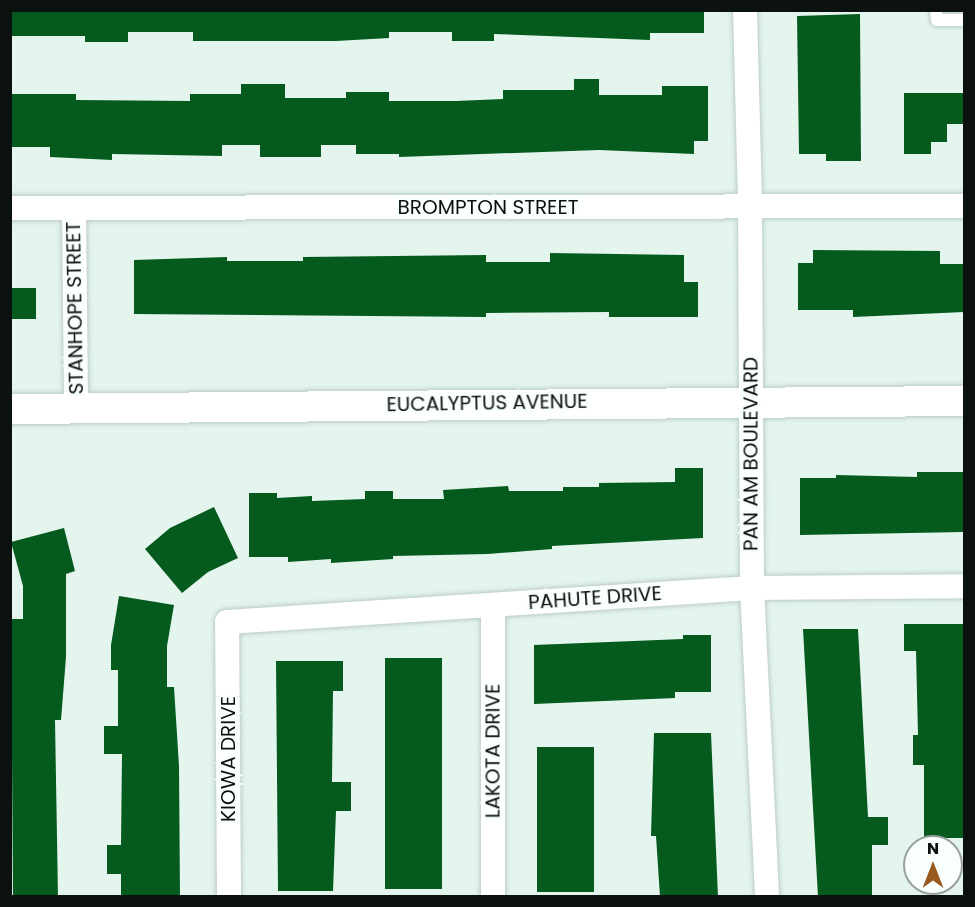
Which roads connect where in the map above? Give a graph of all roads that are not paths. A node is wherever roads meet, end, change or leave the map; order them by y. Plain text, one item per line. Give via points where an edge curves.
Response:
1 (745, 10) edge
2 (936, 10) edge
3 (964, 20) edge
4 (964, 206) edge
5 (750, 207) junction
6 (10, 208) edge
7 (74, 209) junction
8 (752, 401) junction
9 (964, 401) edge
10 (76, 408) junction
11 (10, 409) edge
12 (964, 586) edge
13 (752, 588) junction
14 (493, 605) junction
15 (227, 622) joint
16 (229, 897) edge
17 (493, 897) edge
18 (767, 897) edge

1 - 5 street, PAN AM BOULEVARD
2 - 3 lane via 937,20
4 - 5 street, BROMPTON STREET
5 - 7 street, BROMPTON STREET
5 - 8 street, PAN AM BOULEVARD
6 - 7 street, BROMPTON STREET
7 - 10 street, STANHOPE STREET
8 - 9 street, EUCALYPTUS AVENUE
8 - 10 street, EUCALYPTUS AVENUE
8 - 13 street, PAN AM BOULEVARD
10 - 11 street, EUCALYPTUS AVENUE
12 - 13 street, PAHUTE DRIVE
13 - 14 street, PAHUTE DRIVE
13 - 18 street, PAN AM BOULEVARD
14 - 15 street, PAHUTE DRIVE
14 - 17 street, LAKOTA DRIVE
15 - 16 street, KIOWA DRIVE

